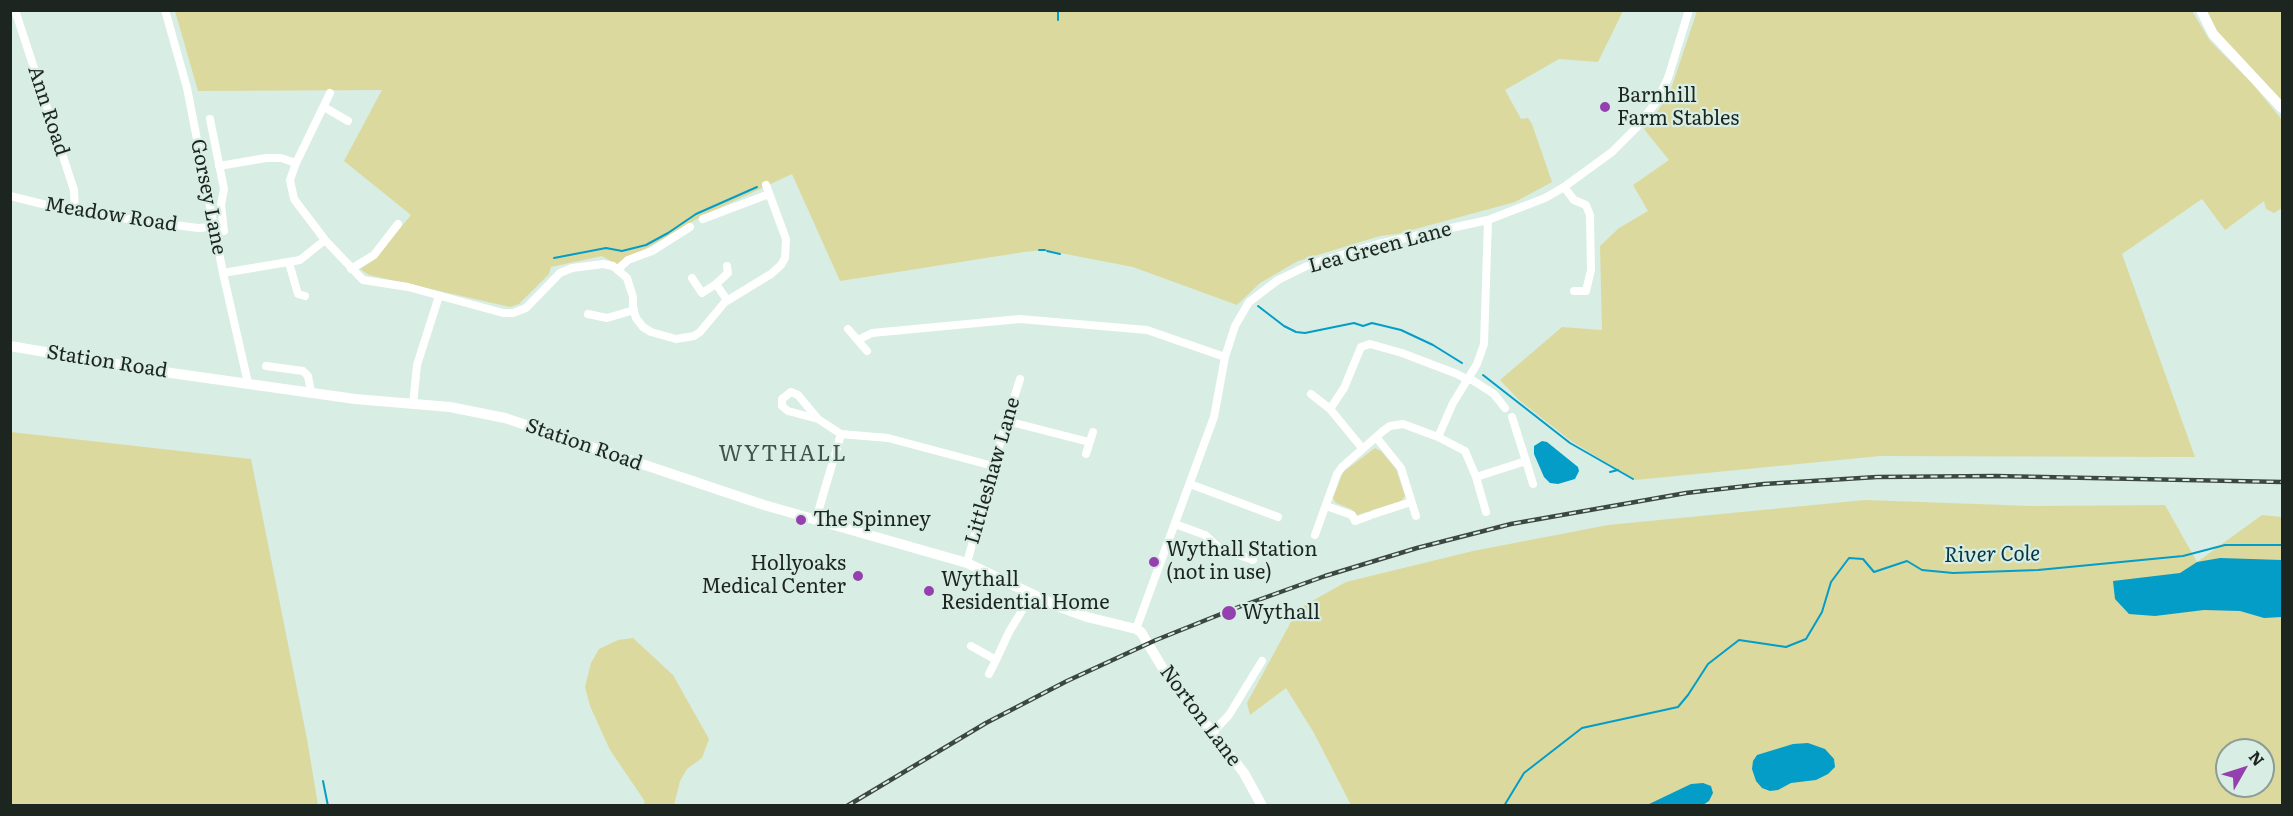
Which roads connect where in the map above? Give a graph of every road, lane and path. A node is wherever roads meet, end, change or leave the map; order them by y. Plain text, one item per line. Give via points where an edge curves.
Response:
1 (15, 10) edge
2 (165, 10) edge
3 (1689, 10) edge
4 (2201, 10) edge
5 (330, 93) dead end
6 (324, 107) junction
7 (2283, 108) edge
8 (210, 119) dead end
9 (348, 121) dead end
10 (296, 163) junction
11 (219, 166) junction
12 (1564, 187) junction
13 (10, 196) edge
14 (75, 212) junction
15 (704, 219) dead end
16 (1488, 220) junction
17 (398, 225) dead end
18 (690, 226) dead end
19 (213, 227) junction
20 (224, 231) dead end
21 (325, 240) junction
22 (289, 263) junction
23 (727, 266) dead end
24 (351, 269) junction
25 (618, 269) junction
26 (223, 273) junction
27 (692, 278) dead end
28 (716, 285) junction
29 (1574, 291) dead end
30 (305, 296) dead end
31 (439, 297) junction
32 (727, 300) junction
33 (634, 310) junction
34 (588, 314) dead end
35 (848, 329) dead end
36 (858, 340) junction
37 (10, 346) edge
38 (867, 351) dead end
39 (1225, 357) junction
40 (266, 366) dead end
41 (1020, 379) dead end
42 (1468, 379) junction
43 (248, 383) junction
44 (311, 392) junction
45 (1311, 394) dead end
46 (413, 404) junction
47 (1504, 408) dead end
48 (1330, 409) junction
49 (1512, 417) dead end
50 (818, 419) dead end
51 (1006, 421) junction
52 (1093, 432) dead end
53 (841, 434) junction
54 (1376, 437) junction
55 (1438, 437) junction
56 (1089, 442) junction
57 (1362, 448) junction
58 (1086, 454) dead end
59 (1526, 461) junction
60 (993, 466) junction
61 (1476, 477) junction
62 (1190, 484) junction
63 (1533, 484) dead end
64 (1411, 502) junction
65 (1326, 506) junction
66 (1486, 512) dead end
67 (1416, 516) dead end
68 (1278, 517) dead end
69 (816, 519) junction
70 (1174, 524) junction
71 (1315, 535) dead end
72 (1253, 560) dead end
73 (967, 563) junction
74 (1032, 594) junction
75 (1136, 629) junction
76 (971, 646) dead end
77 (996, 660) junction
78 (1262, 661) dead end
79 (989, 674) dead end
80 (1212, 734) junction
81 (1262, 806) edge

1 - 14 street, Ann Road via 74,190
2 - 19 street, Gorsey Lane via 187,88
3 - 12 street, Lea Green Lane via 1657,101 1612,152
4 - 7 street via 2213,33
5 - 6 street
6 - 9 street
6 - 10 street
8 - 11 street
10 - 11 street via 266,158
10 - 21 street via 290,180 294,199
11 - 20 street via 224,189
12 - 16 street, Lea Green Lane
12 - 29 street via 1574,200 1586,206 1590,215 1591,270 1586,291
13 - 14 street, Meadow Road
14 - 19 street, Meadow Road
15 - 32 street via 767,189 786,238 786,258 781,266
16 - 39 street, Lea Green Lane via 1377,244 1278,280 1242,312
16 - 42 street via 1484,344
17 - 24 street via 374,255
18 - 25 street
19 - 26 street, Gorsey Lane
21 - 22 street via 300,260
21 - 24 street
22 - 26 street
22 - 30 street via 298,294
23 - 28 street via 728,273
24 - 31 street via 363,280
25 - 31 street via 603,264 566,270 526,308 513,313
25 - 33 street via 627,278
26 - 43 street, Gorsey Lane
27 - 28 street via 702,293
28 - 32 street
31 - 46 street via 417,365
32 - 33 street via 700,332 688,338 651,332 643,327
33 - 34 street via 607,318
35 - 36 street
36 - 38 street
36 - 39 street via 872,333 1020,319 1147,330
37 - 43 street, Station Road
39 - 62 street, Lea Green Lane via 1214,417
40 - 44 street via 303,371
41 - 51 street, Littleshaw Lane
42 - 47 street via 1494,394
42 - 48 street via 1402,353 1365,345
42 - 55 street
43 - 44 street, Station Road
44 - 46 street, Station Road
45 - 48 street
46 - 69 street, Station Road via 505,418
48 - 57 street
49 - 59 street
50 - 53 street
51 - 56 street
51 - 60 street, Littleshaw Lane
52 - 56 street
53 - 60 street via 888,438
53 - 69 street
54 - 55 street via 1390,426 1403,424
54 - 57 street
54 - 64 street via 1401,468
55 - 61 street via 1465,451
56 - 58 street
57 - 65 street via 1337,474
59 - 61 street
59 - 63 street
60 - 73 street, Littleshaw Lane
61 - 66 street
62 - 68 street
62 - 70 street, Lea Green Lane
64 - 65 street via 1355,521 1352,515
64 - 67 street
65 - 71 street
69 - 73 street, Station Road
70 - 72 street via 1205,535 1219,548
70 - 75 street, Lea Green Lane
73 - 74 street, Station Road
74 - 75 street, Station Road via 1073,613
74 - 77 street
75 - 80 street, Norton Lane
76 - 77 street
77 - 79 street
78 - 80 street
80 - 81 street, Norton Lane via 1244,773

